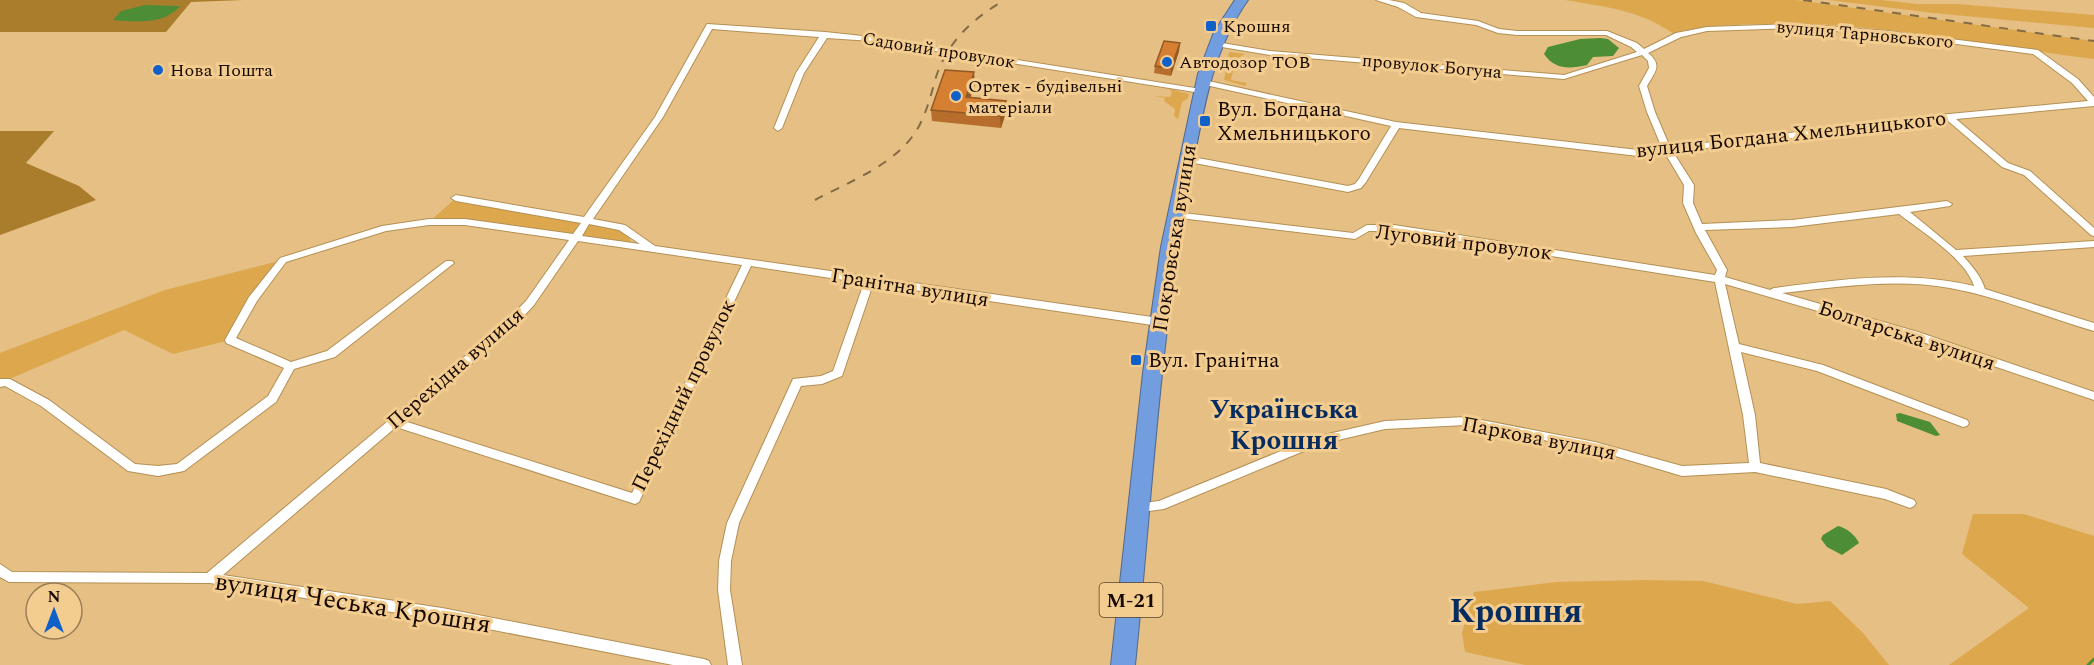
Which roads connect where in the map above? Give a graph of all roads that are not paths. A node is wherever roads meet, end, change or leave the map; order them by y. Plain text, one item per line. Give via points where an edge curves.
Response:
1 (1242, 0) edge
2 (1380, 0) edge
3 (710, 26) joint
4 (825, 34) junction
5 (1216, 44) junction
6 (1644, 52) junction
7 (1203, 87) junction
8 (2093, 102) edge
9 (1949, 117) junction
10 (1396, 125) junction
11 (777, 128) dead end
12 (1668, 151) junction
13 (1187, 159) junction
14 (456, 198) dead end
15 (1947, 204) dead end
16 (1901, 210) junction
17 (1175, 215) junction
18 (586, 222) junction
19 (1698, 227) junction
20 (2094, 233) edge
21 (575, 237) junction
22 (2094, 244) edge
23 (662, 250) junction
24 (1954, 253) junction
25 (748, 262) junction
26 (448, 263) dead end
27 (870, 279) junction
28 (1719, 279) junction
29 (1769, 292) junction
30 (1981, 292) junction
31 (1159, 322) junction
32 (2094, 327) edge
33 (1734, 347) junction
34 (290, 366) junction
35 (0, 383) edge
36 (2094, 396) edge
37 (394, 422) junction
38 (1963, 423) dead end
39 (1755, 467) junction
40 (1910, 502) dead end
41 (1141, 507) junction
42 (0, 569) edge
43 (210, 578) junction
44 (704, 665) edge
45 (735, 665) edge
46 (1123, 665) edge

1 - 5 highway, Покровська вулиця / М-21 via 1227,18
2 - 6 street via 1419,15 1478,23 1498,31 1607,33
3 - 4 street, Садовий провулок
3 - 18 street, Перехідна вулиця via 659,117
4 - 7 street, Садовий провулок
4 - 11 street via 800,73
5 - 6 street, провулок Богуна via 1270,52 1564,76
5 - 7 highway, Покровська вулиця / М-21
6 - 8 street, вулиця Тарновського via 1679,35 1707,29 1798,26 1887,33 2035,52 2075,81
6 - 12 street via 1652,60 1653,69 1643,86
7 - 10 street, вулиця Богдана Хмельницького
7 - 13 highway, Покровська вулиця / М-21
8 - 9 street, вулиця Богдана Хмельницького
9 - 12 street, вулиця Богдана Хмельницького
9 - 20 street via 2005,165 2028,173
10 - 12 street, вулиця Богдана Хмельницького via 1638,153
10 - 13 street via 1363,180 1348,189
12 - 19 street via 1689,185 1688,203
13 - 17 highway, Покровська вулиця / М-21
14 - 18 street, Гранітна вулиця
15 - 16 street
16 - 19 street via 1727,228
16 - 24 street
17 - 28 street, Луговий провулок via 1355,236 1367,228 1394,228
17 - 31 highway, Покровська вулиця / М-21
18 - 21 street, Перехідна вулиця
18 - 23 street, Гранітна вулиця via 622,227 640,241
19 - 28 street via 1722,270
21 - 23 street, Гранітна вулиця
21 - 34 street, Гранітна вулиця via 465,222 429,222 385,228 283,260 253,299 230,340
21 - 37 street, Перехідна вулиця via 530,303
22 - 24 street
23 - 25 street, Гранітна вулиця
24 - 30 street via 1975,277
25 - 27 street, Гранітна вулиця
25 - 37 street, Перехідний провулок via 634,499
26 - 34 street via 331,354
27 - 31 street, Гранітна вулиця
27 - 45 street via 838,373 822,380 797,382 733,523 724,590
28 - 29 street, Болгарська вулиця
28 - 33 street
29 - 30 street via 1891,280
29 - 36 street, Болгарська вулиця via 1914,335
30 - 32 street
31 - 41 highway, Покровська вулиця / М-21
33 - 38 street via 1819,368
33 - 39 street via 1749,415
34 - 35 street via 272,399 180,468 158,471 132,468 45,403 6,382
37 - 43 street, Перехідна вулиця
39 - 40 street, Паркова вулиця
39 - 41 street, Паркова вулиця via 1682,471 1595,446 1466,421 1385,425 1319,440 1160,506
41 - 46 highway, Покровська вулиця / М-21
42 - 43 street, вулиця Чеська Крошня via 9,577
43 - 44 street, вулиця Чеська Крошня via 442,614

